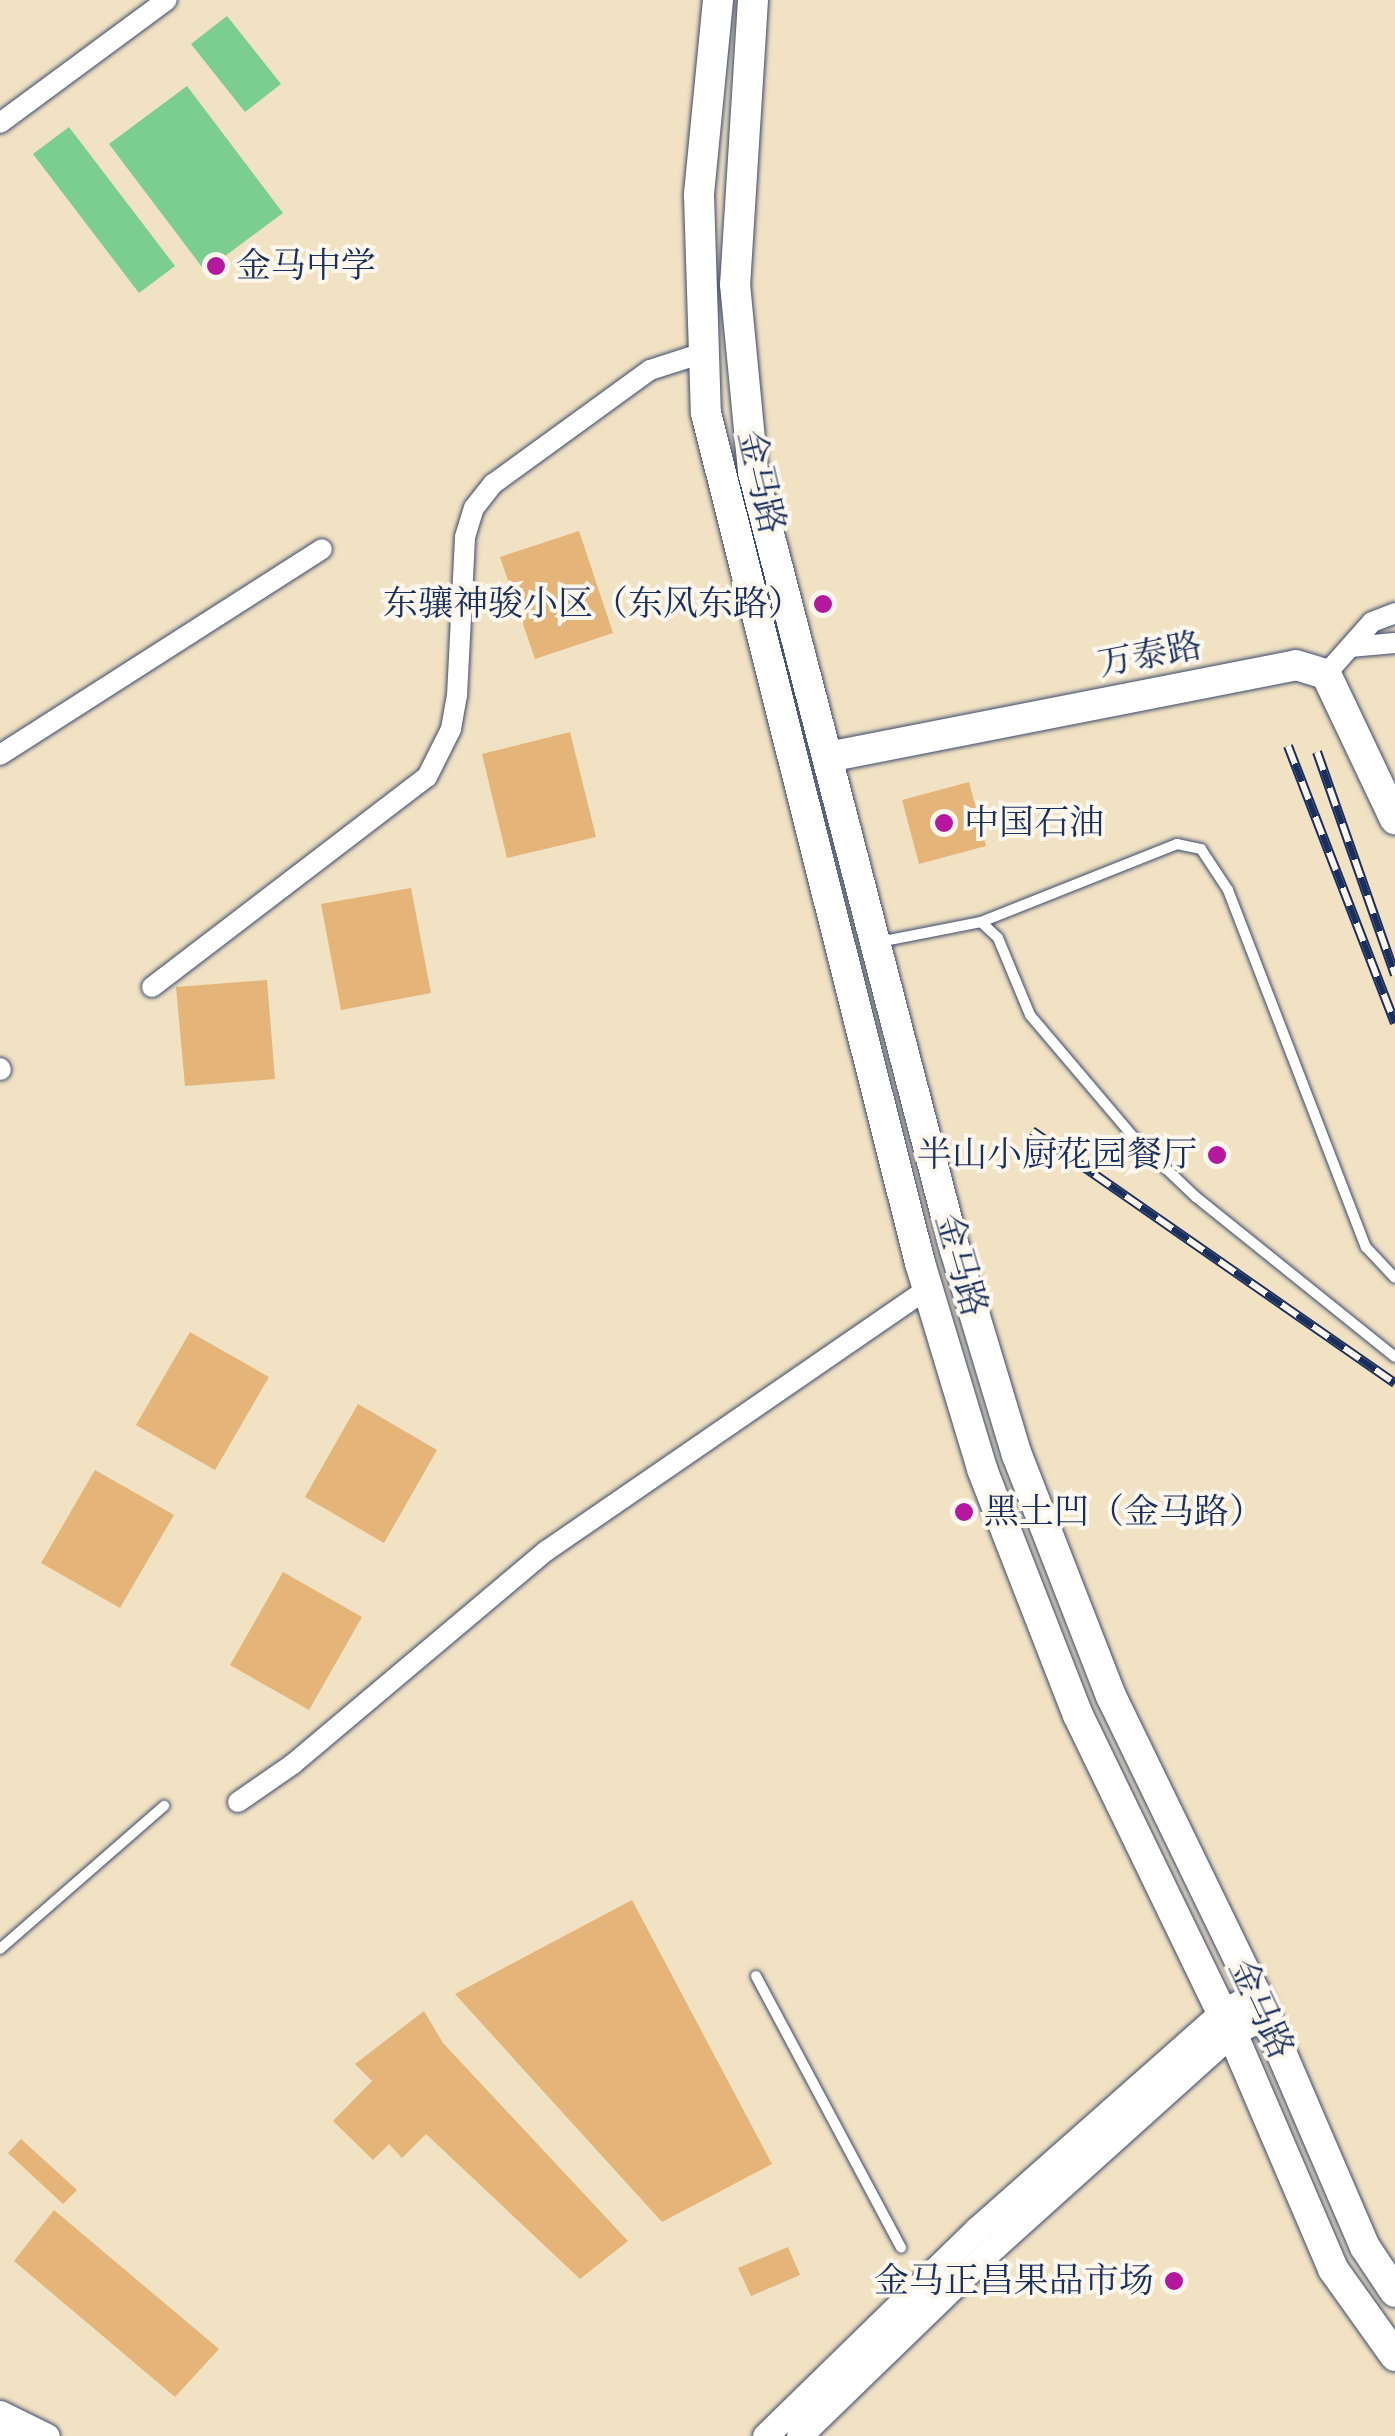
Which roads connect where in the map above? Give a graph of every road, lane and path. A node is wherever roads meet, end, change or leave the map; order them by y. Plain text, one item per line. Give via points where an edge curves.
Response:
1 (167, 0) edge
2 (718, 0) edge
3 (753, 0) edge
4 (0, 122) edge
5 (703, 353) junction
6 (322, 549) dead end
7 (1395, 613) edge
8 (1395, 644) edge
9 (1336, 661) junction
10 (825, 747) junction
11 (0, 755) edge
12 (1395, 784) edge
13 (1395, 819) edge
14 (981, 922) junction
15 (877, 943) junction
16 (152, 987) dead end
17 (1395, 1278) edge
18 (928, 1288) junction
19 (1395, 1357) edge
20 (238, 1802) dead end
21 (164, 1806) dead end
22 (0, 1949) edge
23 (756, 1976) dead end
24 (1261, 2005) junction
25 (1227, 2022) junction
26 (901, 2248) dead end
27 (1395, 2292) edge
28 (1395, 2356) edge
29 (0, 2413) edge
30 (0, 2430) edge
31 (11, 2436) edge
32 (48, 2436) edge
33 (765, 2436) edge
34 (799, 2436) edge

1 - 4 street
2 - 5 main road, 金马路 via 699,195
3 - 10 main road, 金马路 via 735,284 742,396 754,472
5 - 16 street via 650,370 492,484 464,537 457,696 427,778
5 - 18 main road, 金马路 via 706,413 727,504
6 - 11 street
7 - 9 street via 1372,622
8 - 9 street
9 - 10 main road, 万泰路
9 - 12 main road
9 - 13 main road
10 - 15 main road, 金马路
14 - 15 lane
14 - 17 lane via 1177,844 1201,849 1228,890 1366,1246
14 - 19 lane via 998,938 1030,1015 1135,1139 1196,1197
15 - 24 main road, 金马路 via 956,1250 1054,1562 1111,1696
18 - 20 street via 546,1551 293,1764
18 - 25 main road, 金马路 via 1027,1595
21 - 22 lane
23 - 26 lane
24 - 25 street
24 - 27 main road, 金马路 via 1365,2247
25 - 28 main road, 金马路 via 1333,2268
25 - 33 street via 977,2229
25 - 34 street
29 - 32 street
30 - 31 highway

